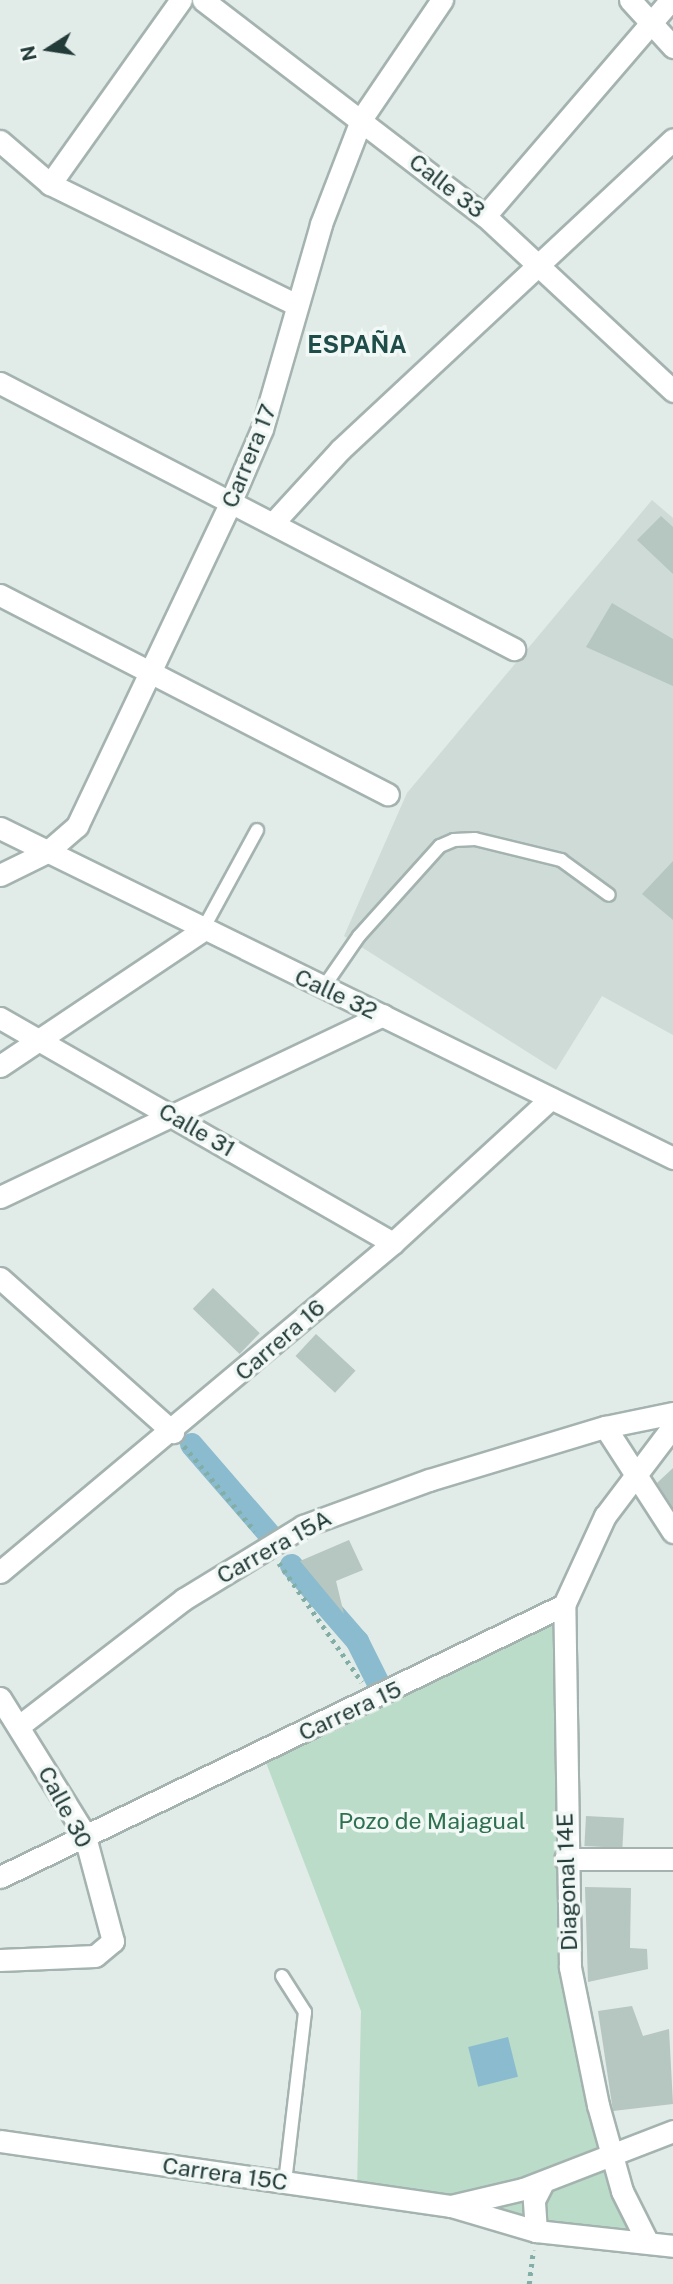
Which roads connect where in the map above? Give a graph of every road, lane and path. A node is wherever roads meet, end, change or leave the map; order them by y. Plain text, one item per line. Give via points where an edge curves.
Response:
1 (181, 0) edge
2 (203, 0) edge
3 (442, 0) edge
4 (630, 0) edge
5 (671, 0) edge
6 (650, 22) junction
7 (673, 47) edge
8 (362, 118) junction
9 (673, 139) edge
10 (0, 141) edge
11 (50, 184) junction
12 (485, 216) junction
13 (543, 265) junction
14 (297, 305) junction
15 (668, 378) edge
16 (0, 383) edge
17 (231, 501) junction
18 (274, 522) junction
19 (0, 595) edge
20 (514, 649) dead end
21 (155, 670) junction
22 (388, 794) dead end
23 (0, 828) edge
24 (257, 830) dead end
25 (47, 852) junction
26 (0, 875) edge
27 (608, 895) dead end
28 (202, 931) junction
29 (323, 988) junction
30 (383, 1015) junction
31 (0, 1018) edge
32 (38, 1040) junction
33 (0, 1066) edge
34 (551, 1098) junction
35 (174, 1116) junction
36 (673, 1158) edge
37 (0, 1197) edge
38 (393, 1243) junction
39 (0, 1278) edge
40 (673, 1413) edge
41 (673, 1426) edge
42 (605, 1427) junction
43 (173, 1432) junction
44 (634, 1474) junction
45 (673, 1532) edge
46 (0, 1572) edge
47 (564, 1605) junction
48 (0, 1698) edge
49 (19, 1726) junction
50 (85, 1833) junction
51 (565, 1858) junction
52 (673, 1859) edge
53 (0, 1877) edge
54 (0, 1960) edge
55 (282, 1976) dead end
56 (673, 2131) edge
57 (0, 2141) edge
58 (613, 2154) junction
59 (285, 2182) junction
60 (543, 2182) junction
61 (451, 2206) junction
62 (536, 2231) junction
63 (648, 2241) junction
64 (673, 2246) edge
65 (529, 2284) edge

1 - 11 street
2 - 8 street, Calle 33
3 - 8 street, Carrera 17
4 - 6 street
5 - 6 street
6 - 7 street
6 - 12 street
8 - 12 street, Calle 33
8 - 14 street, Carrera 17
9 - 13 street
10 - 11 street
11 - 14 street
12 - 13 street, Calle 33
13 - 15 street, Calle 33
13 - 18 street via 341,449
14 - 17 street, Carrera 17 via 262,429
16 - 17 street
17 - 18 street
17 - 21 street, Carrera 17
18 - 20 street
19 - 21 street
21 - 22 street
21 - 25 street, Carrera 17 via 77,826
23 - 25 street, Calle 32
24 - 28 lane
25 - 26 street, Carrera 17
25 - 28 street, Calle 32
27 - 29 lane via 561,860 475,839 454,841 440,846 359,936
28 - 29 street, Calle 32
28 - 32 street
29 - 30 street, Calle 32
30 - 34 street, Calle 32
30 - 35 street
31 - 32 street, Calle 31
32 - 33 street
32 - 35 street, Calle 31
34 - 36 street, Calle 32
34 - 38 street, Carrera 16
35 - 37 street
35 - 38 street, Calle 31
38 - 43 street, Carrera 16
39 - 43 street
40 - 42 street, Carrera 15A
41 - 44 street
42 - 44 street
42 - 49 street, Carrera 15A via 371,1499 303,1526 184,1599
43 - 46 street, Carrera 16
44 - 45 street
44 - 47 street via 580,1562
47 - 50 street, Carrera 15 via 375,1701
47 - 51 street, Diagonal 14E
48 - 49 street, Calle 30
49 - 50 street, Calle 30
50 - 53 street, Carrera 15
50 - 54 street, Calle 30 via 112,1927 108,1951 94,1956
51 - 52 street
51 - 58 street, Diagonal 14E via 580,2034
55 - 59 lane via 305,2012
56 - 58 street
57 - 59 street, Carrera 15C
58 - 60 street, Carrera 15C
58 - 63 street, Diagonal 14E
59 - 61 street, Carrera 15C
60 - 61 street, Carrera 15C
60 - 62 street via 534,2200
61 - 62 street, Carrera 15C
62 - 63 street, Carrera 15C
62 - 65 path
63 - 64 street

